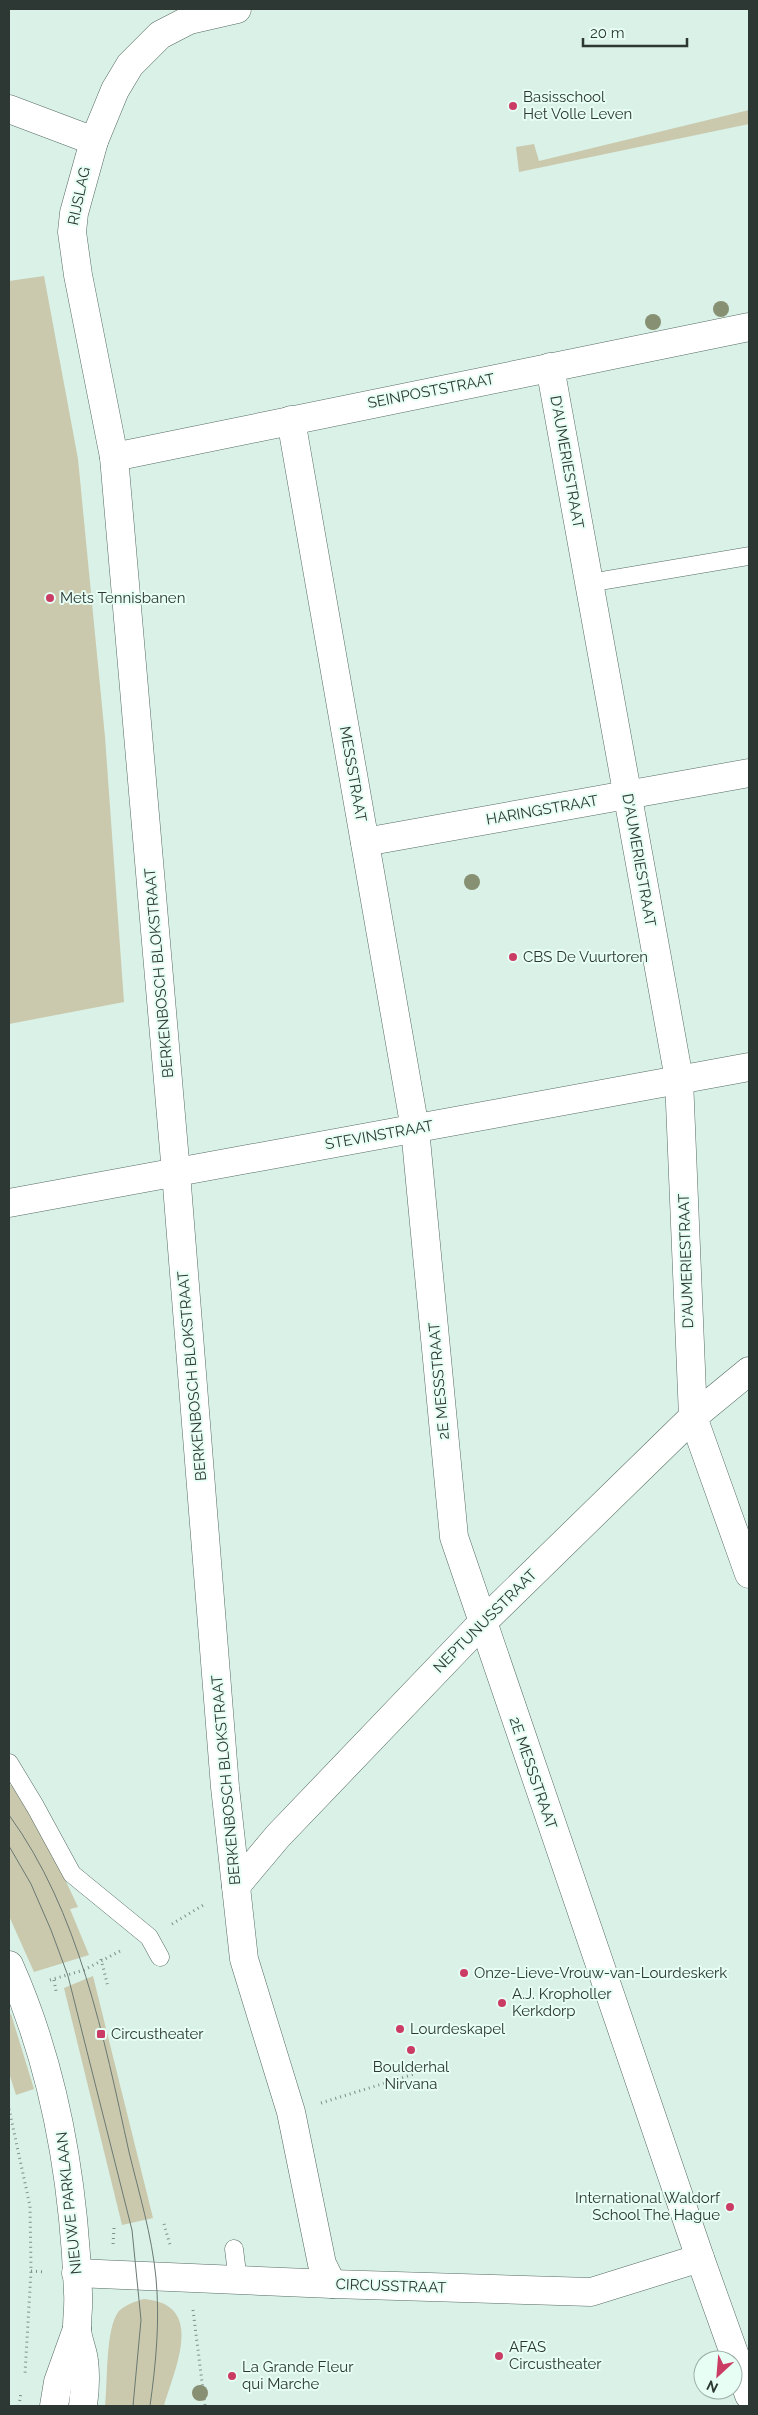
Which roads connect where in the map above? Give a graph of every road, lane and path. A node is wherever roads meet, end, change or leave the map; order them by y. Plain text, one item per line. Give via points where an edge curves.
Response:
1 (237, 9) edge
2 (9, 109) edge
3 (94, 141) junction
4 (749, 327) edge
5 (550, 367) junction
6 (291, 420) junction
7 (114, 457) junction
8 (749, 556) edge
9 (589, 583) junction
10 (749, 773) edge
11 (627, 795) junction
12 (365, 842) junction
13 (749, 1067) edge
14 (679, 1079) junction
15 (415, 1129) junction
16 (176, 1172) junction
17 (9, 1203) edge
18 (749, 1371) edge
19 (693, 1417) junction
20 (749, 1574) edge
21 (482, 1623) junction
22 (9, 1763) edge
23 (236, 1886) junction
24 (207, 1903) dead end
25 (149, 1937) junction
26 (160, 1957) dead end
27 (14, 1977) edge
28 (54, 1980) junction
29 (108, 1987) dead end
30 (57, 1994) dead end
31 (414, 2074) dead end
32 (9, 2109) edge
33 (292, 2112) junction
34 (234, 2248) dead end
35 (700, 2258) junction
36 (76, 2273) junction
37 (181, 2278) junction
38 (238, 2280) junction
39 (332, 2284) junction
40 (77, 2329) junction
41 (24, 2378) dead end
42 (22, 2388) dead end
43 (749, 2395) edge
44 (19, 2406) edge
45 (54, 2406) edge
46 (83, 2406) edge
47 (205, 2406) edge

1 - 3 street, RIJSLAG via 189,20 160,35 130,65
2 - 3 street
3 - 7 street, RIJSLAG via 74,213 72,232
4 - 5 street, SEINPOSTSTRAAT
5 - 6 street, SEINPOSTSTRAAT
5 - 9 street, D'AUMERIESTRAAT
6 - 7 street, SEINPOSTSTRAAT
6 - 12 street, MESSSTRAAT
7 - 16 street, BERKENBOSCH BLOKSTRAAT
8 - 9 lane
9 - 11 street, D'AUMERIESTRAAT
10 - 11 street, HARINGSTRAAT
11 - 12 street, HARINGSTRAAT
11 - 14 street, D'AUMERIESTRAAT
12 - 15 street, MESSSTRAAT
13 - 14 street, STEVINSTRAAT
14 - 15 street, STEVINSTRAAT
14 - 19 street, D'AUMERIESTRAAT
15 - 16 street, STEVINSTRAAT
15 - 21 street, 2E MESSSTRAAT via 454,1537
16 - 17 street, STEVINSTRAAT
16 - 23 street, BERKENBOSCH BLOKSTRAAT via 225,1787
18 - 19 street, NEPTUNUSSTRAAT
19 - 20 street, D'AUMERIESTRAAT
19 - 21 street, NEPTUNUSSTRAAT
21 - 23 street, NEPTUNUSSTRAAT via 278,1836
21 - 35 street, 2E MESSSTRAAT
22 - 25 lane via 72,1874
23 - 33 street, BERKENBOSCH BLOKSTRAAT via 244,1959
24 - 25 path
25 - 26 lane
27 - 28 path
27 - 36 street, NIEUWE PARKLAAN via 40,2047 62,2129
28 - 29 path via 84,1970 101,1960
28 - 30 path
31 - 33 path
32 - 41 path via 30,2206 31,2271
33 - 39 street, BERKENBOSCH BLOKSTRAAT via 322,2264
34 - 38 lane
35 - 39 street, CIRCUSSTRAAT via 591,2292
35 - 43 street, 2E MESSSTRAAT
36 - 37 street, CIRCUSSTRAAT
36 - 40 street, NIEUWE PARKLAAN
37 - 38 street, CIRCUSSTRAAT
37 - 47 path via 193,2311
38 - 39 street, CIRCUSSTRAAT
40 - 45 street, NIEUWE PARKLAAN via 58,2382
40 - 46 street, NIEUWE PARKLAAN via 84,2360
42 - 44 path

